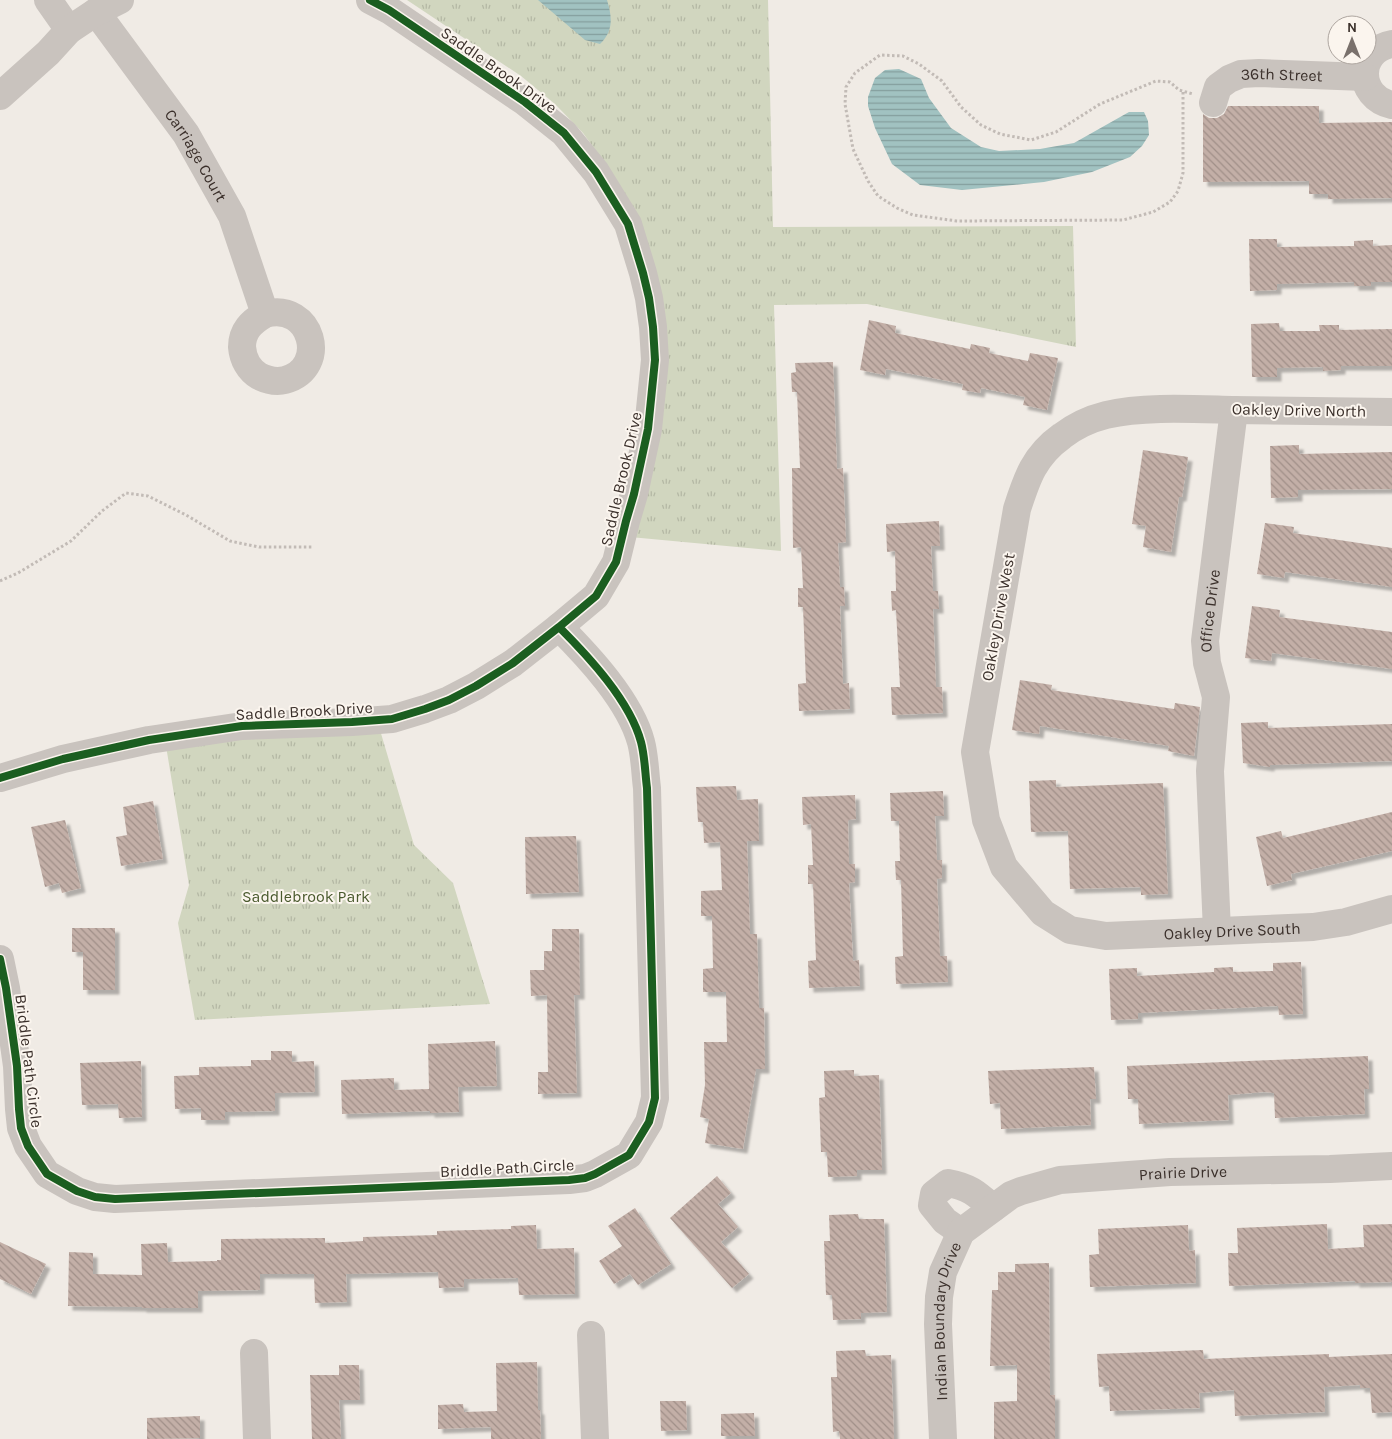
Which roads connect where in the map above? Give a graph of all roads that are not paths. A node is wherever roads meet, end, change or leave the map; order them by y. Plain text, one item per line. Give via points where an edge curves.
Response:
1 (48, 0) edge
2 (120, 0) edge
3 (370, 0) edge
4 (96, 12) junction
5 (69, 30) junction
6 (1392, 44) edge
7 (1365, 77) junction
8 (0, 96) edge
9 (1214, 100) road end
10 (1392, 105) edge
11 (265, 314) dead end
12 (1206, 409) joint
13 (1234, 410) junction
14 (1392, 412) edge
15 (560, 627) junction
16 (0, 778) edge
17 (1392, 909) edge
18 (1070, 930) joint
19 (1217, 931) junction
20 (0, 959) edge
21 (1392, 1166) edge
22 (987, 1212) junction
23 (961, 1232) junction
24 (591, 1335) dead end
25 (254, 1353) dead end
26 (257, 1439) edge
27 (595, 1439) edge
28 (943, 1439) edge

1 - 5 street
2 - 4 street
3 - 15 street, Saddle Brook Drive via 525,102 564,133 618,204 636,248 654,327 655,360 648,429 616,562 596,596
4 - 5 street
4 - 11 street, Carriage Court via 186,134 232,216
5 - 8 street
6 - 7 street via 1384,45 1369,58
7 - 9 street, 36th Street via 1241,74 1218,88
7 - 10 street via 1372,94
12 - 13 street, Oakley Drive North
12 - 18 street, Oakley Drive West via 1133,411 1080,424 1040,456 1026,480 1017,509 975,752 986,820 1004,867 1043,913
13 - 14 street, Oakley Drive North
13 - 19 street, Office Drive via 1205,641 1216,697 1210,771
15 - 16 street, Saddle Brook Drive via 514,663 476,686 449,700 392,719 249,726 149,740 62,759
15 - 20 street, Briddle Path Circle via 587,656 630,713 643,754 647,788 656,1098 649,1122 630,1155 595,1174 568,1180 114,1199 95,1197 47,1174 28,1146 18,1109 16,1066
17 - 19 street, Oakley Drive South via 1313,927
18 - 19 street, Oakley Drive South via 1106,936
21 - 22 street, Prairie Drive via 1170,1172 1060,1180 1021,1190
22 - 23 street, Indian Boundary Drive
22 - 23 street via 977,1194 964,1186 948,1183 934,1194 932,1205 945,1221
23 - 28 street, Indian Boundary Drive via 944,1272 939,1297
24 - 27 street
25 - 26 street

